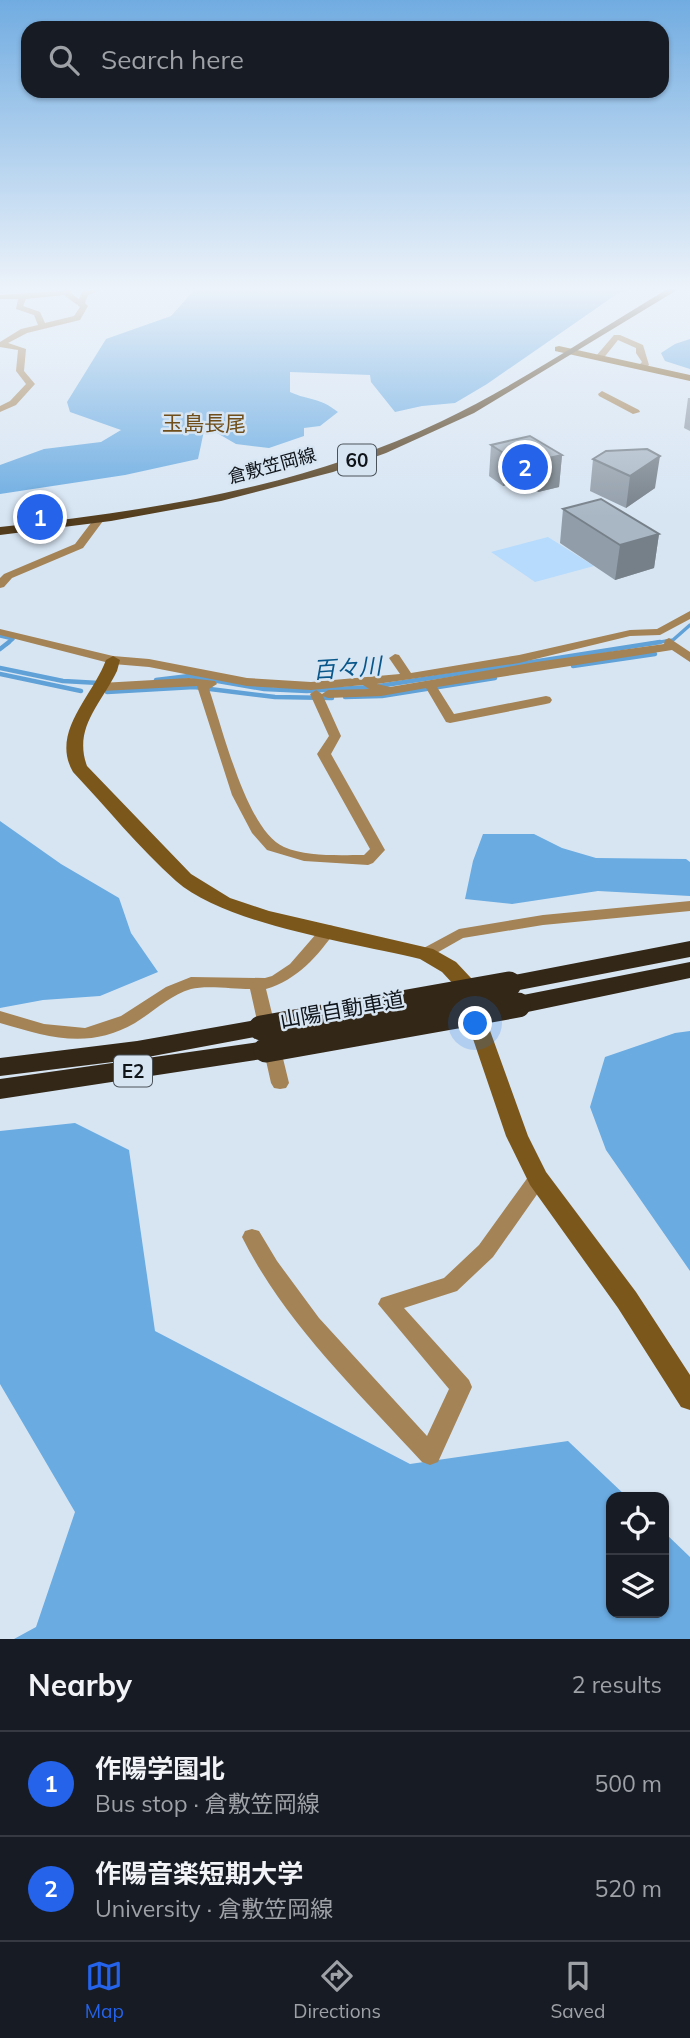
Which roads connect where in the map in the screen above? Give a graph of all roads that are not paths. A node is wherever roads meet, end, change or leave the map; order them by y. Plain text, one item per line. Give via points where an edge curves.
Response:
1 (21, 363) edge
2 (541, 363) edge
3 (544, 363) edge
4 (625, 363) edge
5 (645, 363) edge
6 (641, 367) junction
7 (690, 378) edge
8 (602, 394) dead end
9 (0, 409) edge
10 (636, 412) dead end
11 (98, 521) junction
12 (0, 525) edge
13 (0, 531) edge
14 (0, 584) edge
15 (690, 614) edge
16 (0, 632) edge
17 (668, 640) junction
18 (395, 658) dead end
19 (690, 658) edge
20 (113, 660) junction
21 (523, 663) junction
22 (408, 677) junction
23 (202, 682) junction
24 (363, 683) junction
25 (102, 685) junction
26 (432, 688) junction
27 (387, 691) junction
28 (317, 697) junction
29 (546, 700) dead end
30 (690, 906) edge
31 (328, 930) junction
32 (690, 949) edge
33 (426, 954) junction
34 (690, 970) edge
35 (257, 984) junction
36 (514, 995) junction
37 (0, 1017) edge
38 (264, 1039) junction
39 (0, 1068) edge
40 (279, 1083) dead end
41 (0, 1089) edge
42 (538, 1178) junction
43 (252, 1237) dead end
44 (690, 1398) edge

1 - 9 street via 20,371 30,384 13,403
2 - 12 main road, 倉敷笠岡線 / 60 via 424,426 311,468 170,502
3 - 11 main road, 倉敷笠岡線 / 60 via 454,419 368,456 263,488
4 - 6 street
5 - 6 street
6 - 7 street
8 - 10 street
11 - 13 main road, 倉敷笠岡線 / 60
11 - 14 street via 79,546 8,576
15 - 17 street
16 - 20 street
17 - 19 street
17 - 21 street
17 - 21 street via 629,634
18 - 22 street
20 - 23 street
20 - 25 street
21 - 22 street
21 - 26 street
22 - 24 street
23 - 24 street
23 - 25 street
23 - 28 street
23 - 28 street via 244,810 274,848 327,861 368,860 378,850 324,754 335,736
24 - 27 street
25 - 31 street via 75,733 73,749 79,768 184,878 223,902
26 - 27 street
26 - 29 street via 450,719
27 - 28 street
30 - 33 street via 543,920 459,934
31 - 33 street
31 - 35 street via 296,968 278,980
32 - 36 highway, 山陽自動車道 / E2
33 - 42 street via 449,967 464,983 517,1136
34 - 36 highway, 山陽自動車道 / E2
35 - 37 street via 191,983 127,1020 86,1034 44,1030
35 - 40 street
36 - 38 highway, 山陽自動車道 / E2, bridge
38 - 39 highway, 山陽自動車道 / E2 via 137,1049
38 - 41 highway, 山陽自動車道 / E2
42 - 43 street via 486,1251 450,1284 388,1304 461,1387 430,1455 343,1364 272,1273
42 - 44 street via 627,1300

